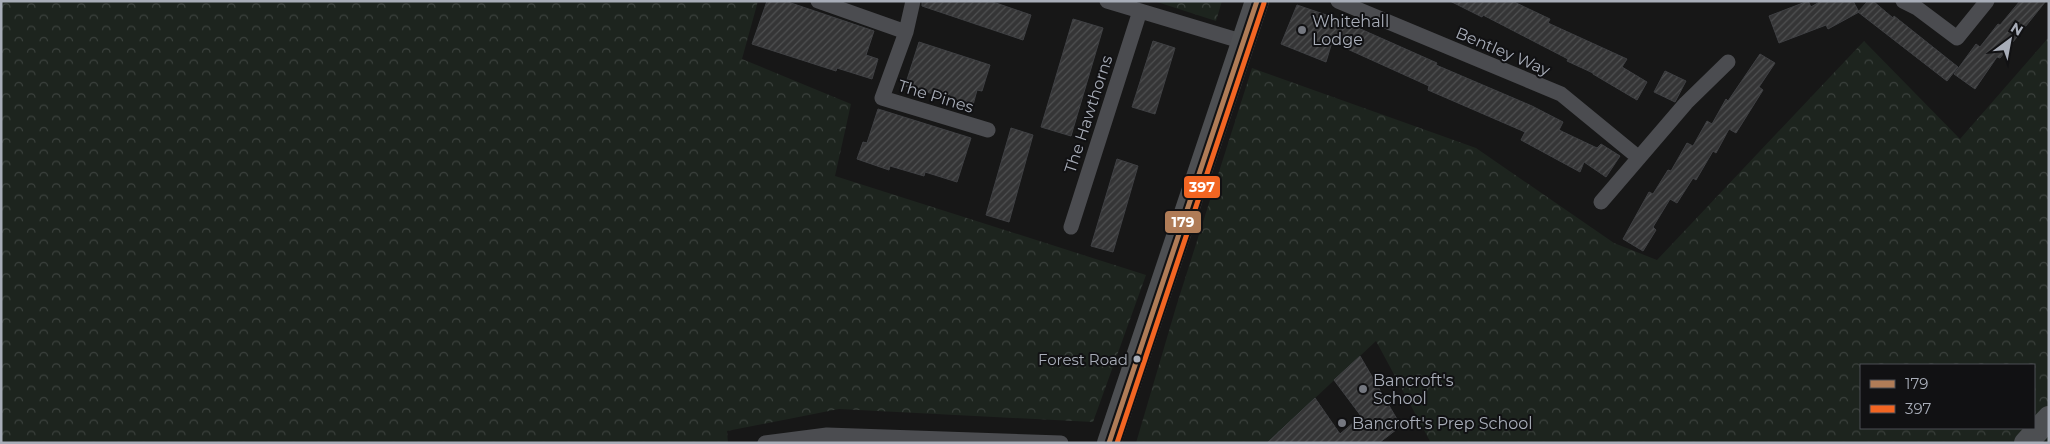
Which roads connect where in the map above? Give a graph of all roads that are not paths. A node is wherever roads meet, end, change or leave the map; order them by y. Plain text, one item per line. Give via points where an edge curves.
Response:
1 (818, 1) edge
2 (913, 1) edge
3 (1107, 1) edge
4 (1257, 1) edge
5 (1338, 1) edge
6 (1903, 1) edge
7 (1987, 1) edge
8 (1140, 11) junction
9 (906, 32) junction
10 (1244, 42) junction
11 (1728, 62) dead end
12 (988, 130) dead end
13 (1638, 158) junction
14 (1601, 202) dead end
15 (1071, 228) dead end
16 (2049, 418) edge
17 (827, 439) edge
18 (766, 443) edge
19 (1061, 443) edge
20 (1109, 443) edge
21 (2026, 443) edge

1 - 9 street
2 - 9 street, The Pines
3 - 8 street
4 - 10 main road
5 - 13 street, Bentley Way via 1561,94
6 - 7 street via 1957,38
8 - 10 street
8 - 15 street, The Hawthorns
9 - 12 street, The Pines via 882,98
10 - 20 main road
11 - 13 street via 1686,103
13 - 14 street
16 - 21 main road
17 - 18 street
17 - 19 street

